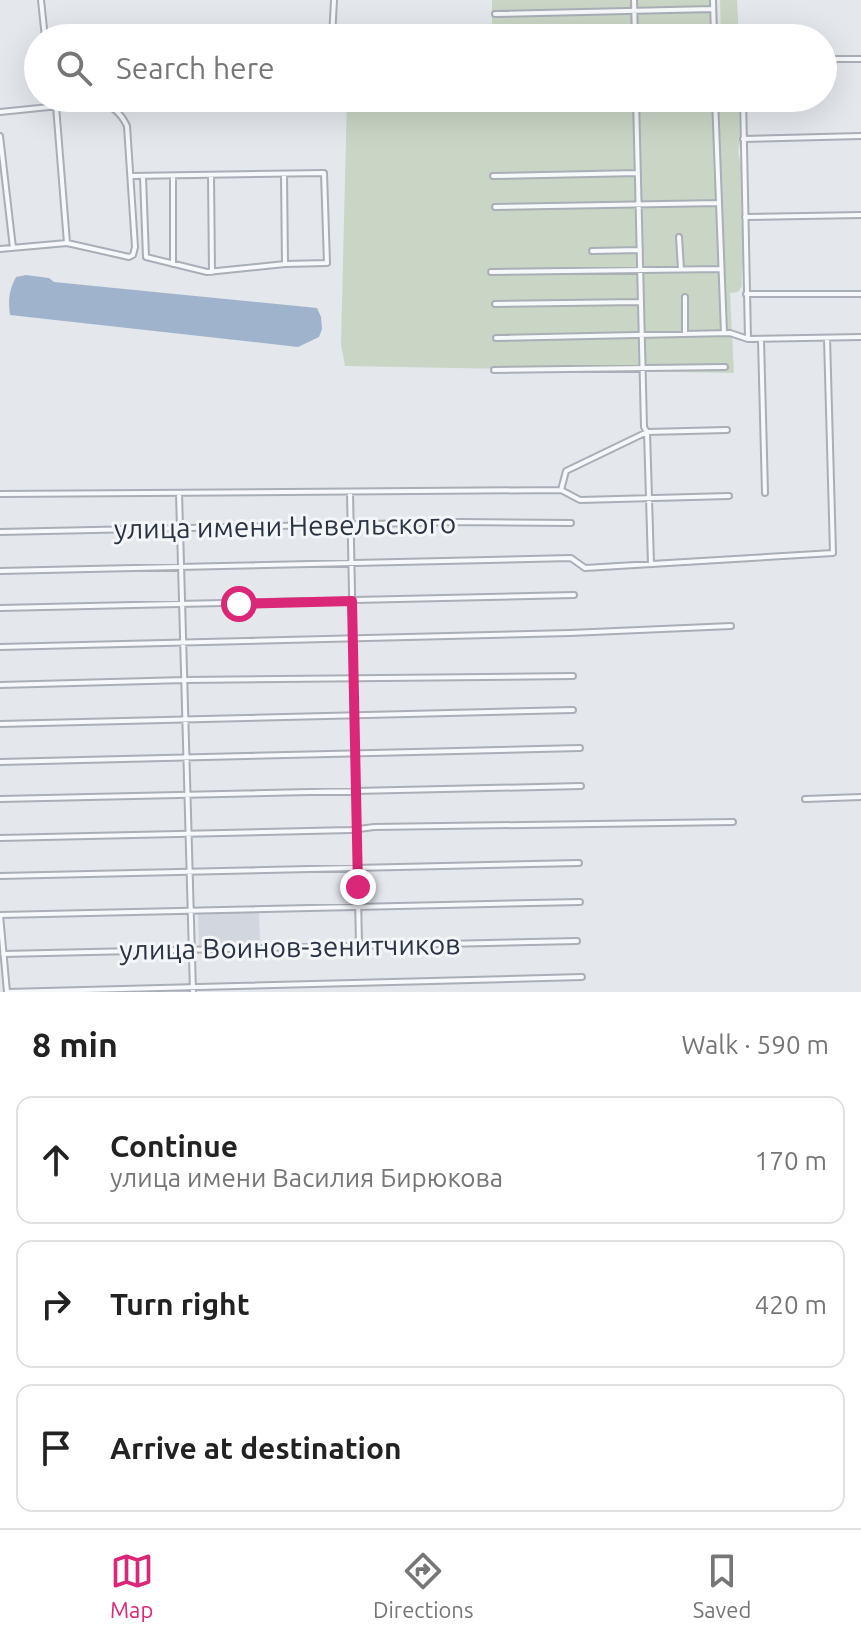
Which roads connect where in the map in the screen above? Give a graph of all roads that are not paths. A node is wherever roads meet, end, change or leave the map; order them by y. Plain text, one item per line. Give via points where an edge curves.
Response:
1 (41, 0) edge
2 (634, 0) edge
3 (713, 0) edge
4 (334, 2) edge
5 (713, 9) junction
6 (635, 11) junction
7 (495, 14) dead end
8 (44, 24) edge
9 (332, 24) edge
10 (635, 24) edge
11 (714, 24) edge
12 (837, 59) edge
13 (861, 59) edge
14 (24, 109) edge
15 (0, 112) edge
16 (54, 112) edge
17 (117, 112) edge
18 (636, 112) edge
19 (716, 112) edge
20 (743, 112) edge
21 (0, 136) edge
22 (861, 136) edge
23 (743, 139) junction
24 (638, 173) junction
25 (131, 174) junction
26 (284, 174) junction
27 (211, 175) junction
28 (173, 176) junction
29 (493, 176) dead end
30 (143, 177) junction
31 (719, 203) junction
32 (638, 204) junction
33 (495, 207) dead end
34 (861, 215) edge
35 (745, 217) junction
36 (679, 237) dead end
37 (67, 243) junction
38 (13, 248) junction
39 (0, 249) edge
40 (640, 250) junction
41 (592, 251) dead end
42 (173, 264) junction
43 (285, 264) junction
44 (681, 269) junction
45 (721, 269) junction
46 (640, 270) junction
47 (212, 272) junction
48 (491, 272) dead end
49 (746, 294) junction
50 (861, 294) edge
51 (685, 297) dead end
52 (641, 302) junction
53 (495, 304) dead end
54 (724, 333) junction
55 (642, 334) junction
56 (685, 334) junction
57 (861, 337) edge
58 (496, 338) dead end
59 (827, 338) junction
60 (748, 339) junction
61 (761, 340) junction
62 (725, 367) dead end
63 (643, 368) junction
64 (494, 370) dead end
65 (727, 430) dead end
66 (647, 432) junction
67 (561, 490) junction
68 (350, 492) junction
69 (179, 493) junction
70 (765, 493) dead end
71 (0, 494) edge
72 (729, 496) dead end
73 (649, 498) junction
74 (571, 523) dead end
75 (351, 525) junction
76 (180, 529) junction
77 (0, 532) edge
78 (351, 563) junction
79 (651, 564) junction
80 (181, 567) junction
81 (0, 571) edge
82 (574, 595) dead end
83 (352, 601) junction
84 (182, 605) junction
85 (0, 608) edge
86 (731, 626) dead end
87 (353, 639) junction
88 (184, 643) junction
89 (0, 647) edge
90 (573, 676) dead end
91 (353, 678) junction
92 (185, 680) junction
93 (0, 685) edge
94 (573, 710) dead end
95 (354, 715) junction
96 (186, 719) junction
97 (0, 724) edge
98 (580, 748) dead end
99 (355, 754) junction
100 (187, 758) junction
101 (0, 762) edge
102 (581, 786) dead end
103 (356, 792) junction
104 (188, 796) junction
105 (861, 797) edge
106 (0, 799) edge
107 (805, 799) dead end
108 (733, 822) dead end
109 (356, 830) junction
110 (189, 835) junction
111 (0, 838) edge
112 (579, 863) dead end
113 (357, 868) junction
114 (190, 873) junction
115 (0, 876) edge
116 (580, 902) dead end
117 (358, 906) junction
118 (191, 911) junction
119 (0, 915) edge
120 (577, 941) dead end
121 (359, 945) junction
122 (192, 950) junction
123 (3, 954) junction
124 (582, 977) dead end
125 (193, 990) edge
126 (7, 992) edge

1 - 8 street
2 - 6 street
3 - 5 street
4 - 9 street
5 - 6 street
5 - 11 street
6 - 7 street
6 - 10 street
12 - 13 street
14 - 15 street
16 - 37 street
17 - 25 street via 127,126
18 - 24 street
19 - 31 street
20 - 23 street
21 - 38 street
22 - 23 street
23 - 35 street
24 - 29 street
24 - 32 street
25 - 30 street
25 - 37 street via 133,255
26 - 27 street
26 - 43 street
26 - 43 street via 324,173 327,263
27 - 28 street
27 - 47 street
28 - 30 street
28 - 42 street
30 - 42 street via 146,257
31 - 32 street
31 - 45 street
32 - 33 street
32 - 40 street
34 - 35 street
35 - 49 street
36 - 44 street
37 - 38 street
38 - 39 street
40 - 41 street
40 - 46 street
42 - 47 street
43 - 47 street
44 - 45 street
44 - 46 street
45 - 54 street
46 - 48 street
46 - 52 street
49 - 50 street
49 - 60 street
51 - 56 street
52 - 53 street
52 - 55 street
54 - 56 street
54 - 60 street
55 - 56 street
55 - 58 street
55 - 63 street
57 - 59 street
59 - 61 street
59 - 79 street via 833,553
60 - 61 street
61 - 70 street
62 - 63 street
63 - 64 street
63 - 66 street
65 - 66 street
66 - 67 street via 566,471
66 - 73 street
67 - 68 street
67 - 73 street via 580,500
68 - 69 street
68 - 75 street
69 - 71 street
69 - 76 street
72 - 73 street
73 - 79 street
74 - 75 street, улица имени Невельского
75 - 76 street, улица имени Невельского
75 - 78 street
76 - 77 street, улица имени Невельского
76 - 80 street
78 - 79 street via 571,558 585,568
78 - 80 street
78 - 83 street
80 - 81 street
80 - 84 street
82 - 83 street
83 - 84 street
83 - 87 street
84 - 85 street
84 - 88 street
86 - 87 street
87 - 88 street
87 - 91 street
88 - 89 street
88 - 92 street
90 - 91 street
91 - 92 street
91 - 95 street
92 - 93 street
92 - 96 street
94 - 95 street
95 - 96 street
95 - 99 street
96 - 97 street
96 - 100 street
98 - 99 street
99 - 100 street
99 - 103 street
100 - 101 street
100 - 104 street
102 - 103 street
103 - 104 street
103 - 109 street
104 - 106 street
104 - 110 street
105 - 107 street
108 - 109 street
109 - 110 street
109 - 113 street
110 - 111 street
110 - 114 street
112 - 113 street
113 - 114 street
113 - 117 street
114 - 115 street
114 - 118 street
116 - 117 street
117 - 118 street
117 - 121 street
118 - 119 street
118 - 122 street
119 - 123 street
120 - 121 street, улица Воинов-зенитчиков
121 - 122 street, улица Воинов-зенитчиков
122 - 123 street, улица Воинов-зенитчиков
122 - 125 street
123 - 126 street
124 - 125 street
125 - 126 street

